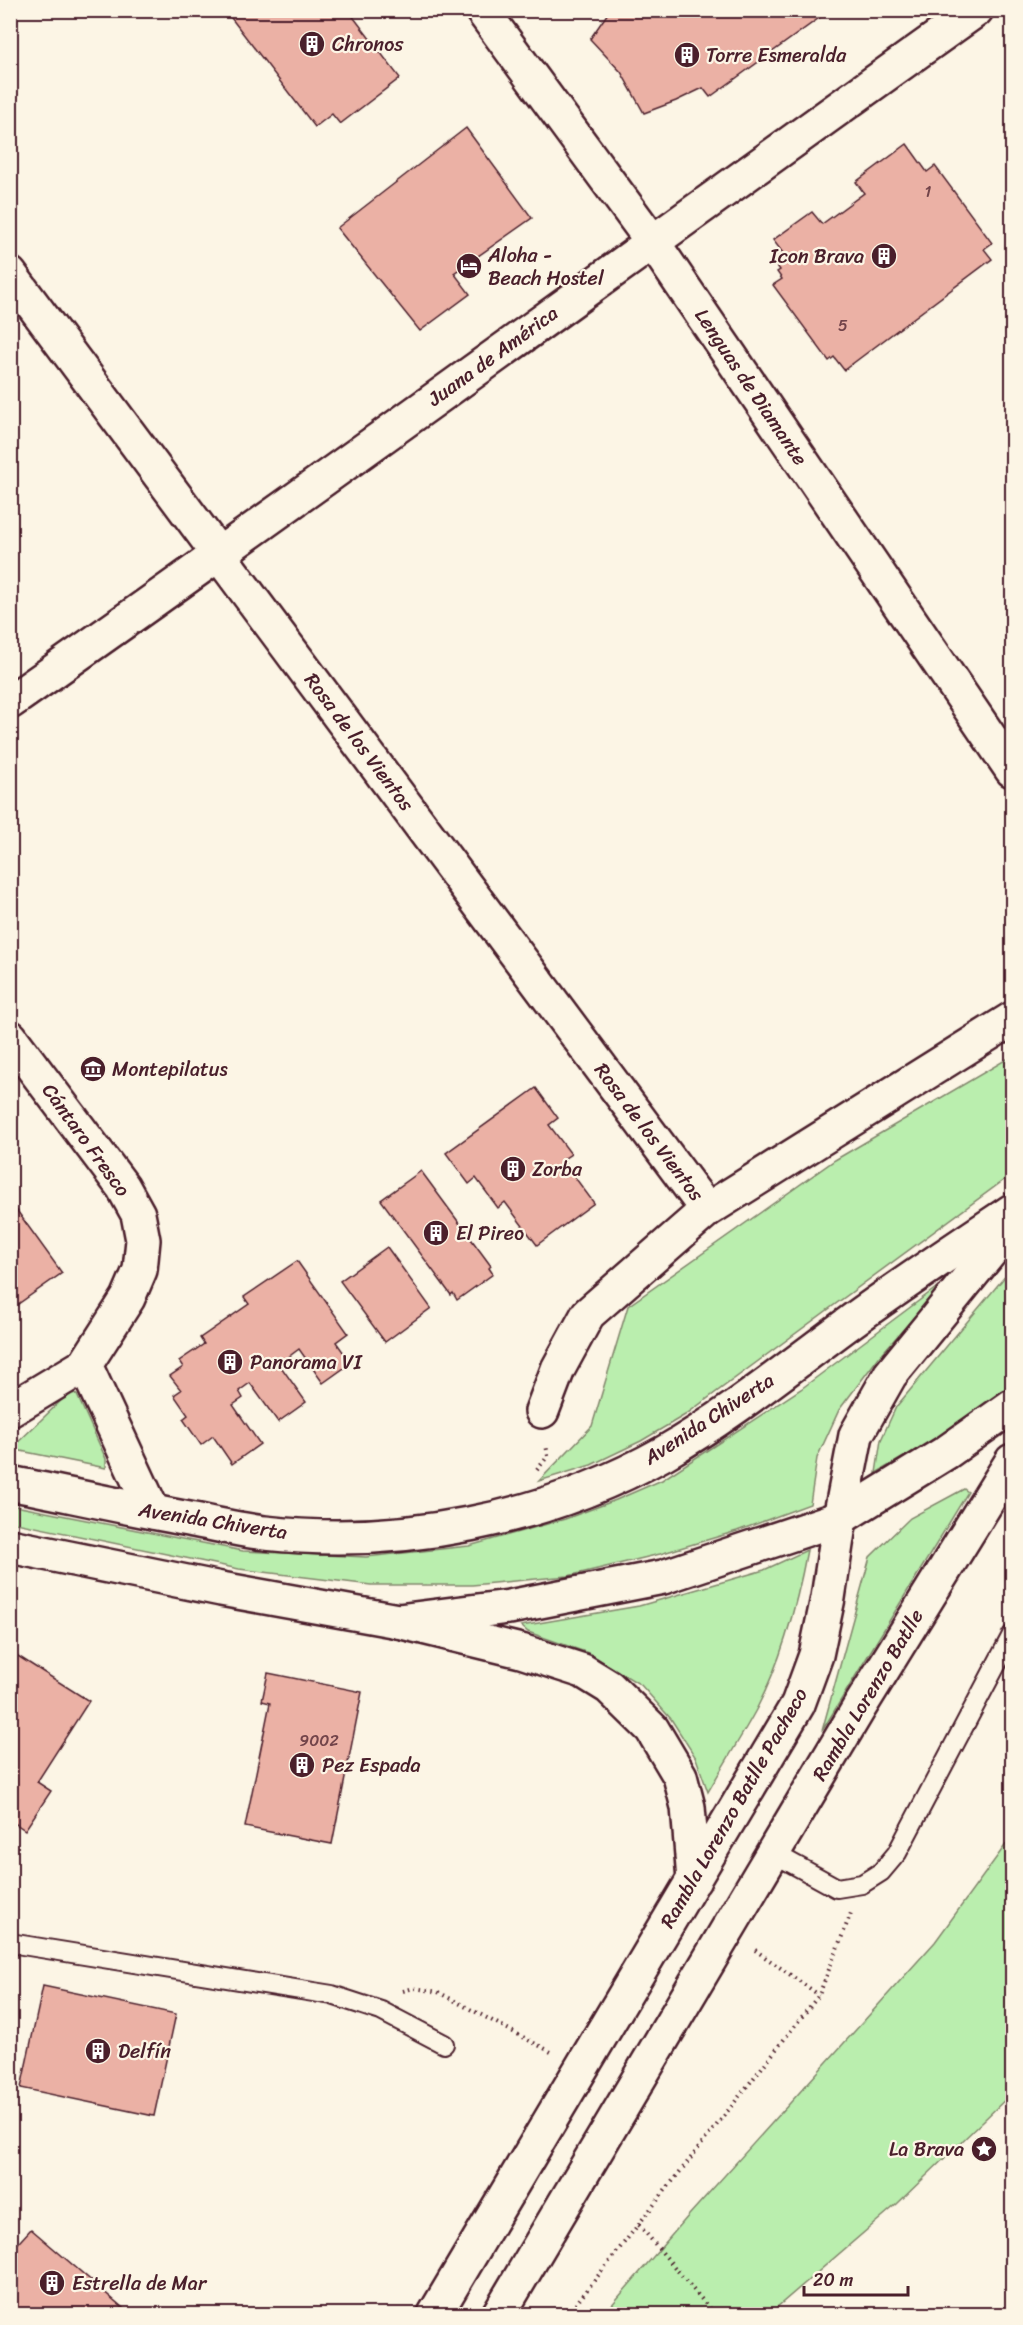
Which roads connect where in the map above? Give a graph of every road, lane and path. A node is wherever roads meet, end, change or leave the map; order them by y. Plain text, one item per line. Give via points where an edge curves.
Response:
1 (482, 10) edge
2 (976, 10) edge
3 (652, 241) junction
4 (10, 274) edge
5 (220, 555) junction
6 (10, 702) edge
7 (1012, 770) edge
8 (1012, 1019) edge
9 (10, 1036) edge
10 (707, 1210) junction
11 (1012, 1211) edge
12 (1012, 1225) edge
13 (85, 1365) junction
14 (1012, 1406) edge
15 (10, 1410) edge
16 (542, 1411) joint
17 (1012, 1461) edge
18 (535, 1473) dead end
19 (10, 1483) edge
20 (153, 1512) junction
21 (840, 1518) junction
22 (10, 1546) edge
23 (398, 1621) junction
24 (1012, 1635) edge
25 (773, 1853) junction
26 (694, 1880) junction
27 (862, 1884) junction
28 (740, 1940) junction
29 (10, 1943) edge
30 (819, 1995) junction
31 (381, 2011) junction
32 (444, 2044) dead end
33 (582, 2068) junction
34 (639, 2225) junction
35 (435, 2314) edge
36 (499, 2314) edge
37 (568, 2314) edge
38 (714, 2314) edge

1 - 3 street, Lenguas de Diamante
2 - 3 street, Juana de América
3 - 5 street, Juana de América
3 - 7 street, Lenguas de Diamante
4 - 5 street, Rosa de los Vientos
5 - 6 street, Juana de América
5 - 10 street, Rosa de los Vientos
8 - 10 street
9 - 13 street, Cántaro Fresco via 123,1187 138,1214 143,1240 140,1270 128,1298
10 - 16 street via 588,1314 558,1369
11 - 20 street, Avenida Chiverta via 664,1453 557,1500 467,1525 374,1536 264,1533
12 - 21 street, Rambla Lorenzo Batlle Pacheco via 890,1375 856,1435
13 - 15 street, Cántaro Fresco
13 - 20 street
14 - 21 street via 947,1452
16 - 18 path via 548,1456
17 - 25 street, Rambla Lorenzo Batlle
19 - 20 street, Avenida Chiverta
21 - 23 street via 663,1577 509,1607
21 - 26 street, Rambla Lorenzo Batlle Pacheco via 818,1643 798,1704
22 - 23 street via 221,1590
23 - 26 street via 521,1651 583,1671 609,1687 652,1729 680,1776 688,1807
24 - 27 lane via 897,1853 881,1872
25 - 27 lane via 837,1888
25 - 28 street, Rambla Lorenzo Batlle
26 - 33 street, Rambla Lorenzo Batlle Pacheco
27 - 30 path
28 - 30 path
28 - 36 street
29 - 31 lane via 332,1995
30 - 34 path
31 - 32 lane
31 - 33 path via 396,1993 414,1988 438,1992
33 - 35 street, Rambla Lorenzo Batlle Pacheco
34 - 37 path
34 - 38 path

